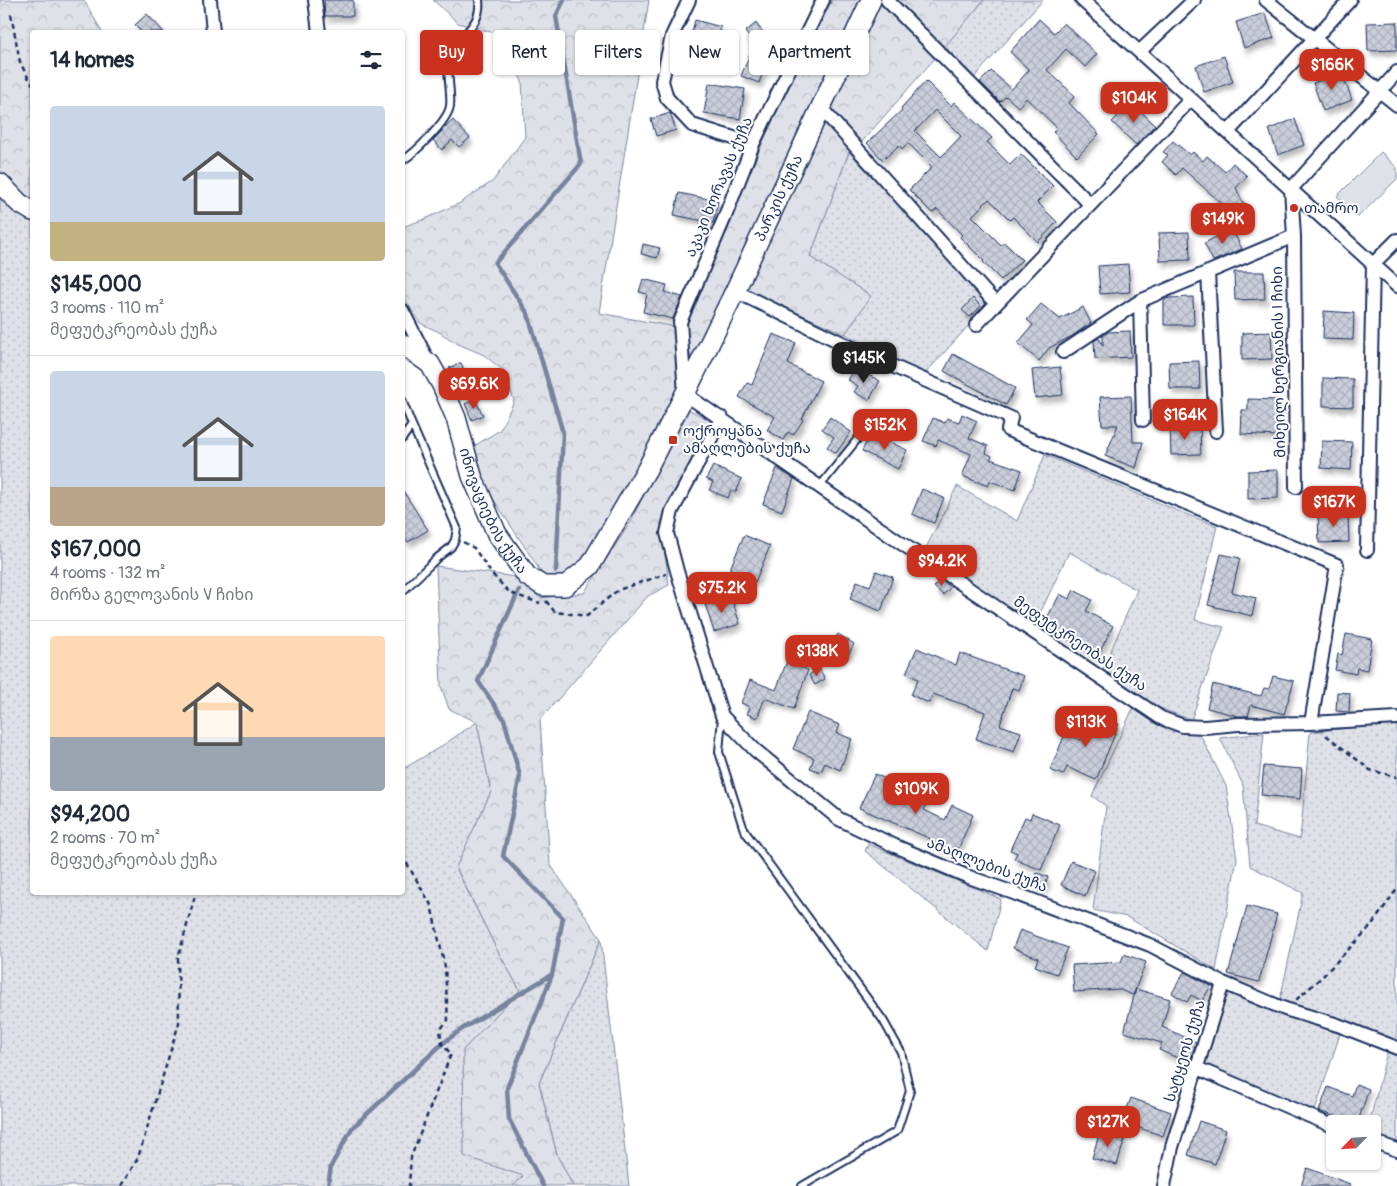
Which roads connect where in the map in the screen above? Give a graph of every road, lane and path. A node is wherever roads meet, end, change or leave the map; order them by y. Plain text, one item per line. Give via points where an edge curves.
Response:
1 (210, 0) edge
2 (315, 0) edge
3 (479, 0) edge
4 (688, 0) edge
5 (823, 0) edge
6 (871, 0) edge
7 (887, 0) edge
8 (1082, 0) edge
9 (1194, 0) edge
10 (1266, 0) edge
11 (1350, 0) edge
12 (11, 14) dead end
13 (212, 30) edge
14 (320, 30) edge
15 (1315, 39) junction
16 (1140, 52) junction
17 (1397, 72) edge
18 (30, 80) edge
19 (1380, 91) junction
20 (1191, 98) junction
21 (1397, 105) edge
22 (820, 107) junction
23 (1228, 132) junction
24 (753, 144) junction
25 (405, 158) edge
26 (0, 183) edge
27 (1290, 190) junction
28 (1090, 204) junction
29 (30, 210) edge
30 (1294, 236) junction
31 (1397, 240) edge
32 (1373, 264) junction
33 (1208, 272) junction
34 (1397, 286) edge
35 (735, 291) junction
36 (1140, 301) junction
37 (996, 304) junction
38 (405, 316) edge
39 (976, 326) dead end
40 (405, 346) edge
41 (1063, 352) dead end
42 (430, 364) junction
43 (685, 394) junction
44 (405, 408) edge
45 (722, 418) junction
46 (1143, 420) dead end
47 (412, 425) junction
48 (868, 426) dead end
49 (1216, 431) dead end
50 (405, 435) edge
51 (820, 486) junction
52 (1296, 487) dead end
53 (455, 540) junction
54 (1367, 550) dead end
55 (677, 571) junction
56 (405, 589) edge
57 (522, 597) dead end
58 (546, 602) dead end
59 (722, 716) junction
60 (1397, 718) edge
61 (1311, 723) junction
62 (1397, 777) edge
63 (405, 860) edge
64 (1397, 888) edge
65 (195, 895) edge
66 (1223, 983) junction
67 (1285, 1009) junction
68 (1397, 1048) edge
69 (1196, 1068) junction
70 (1326, 1123) edge
71 (1381, 1144) edge
72 (1397, 1150) edge
73 (121, 1186) edge
74 (409, 1186) edge
75 (802, 1186) edge
76 (1164, 1186) edge

1 - 13 street
2 - 14 street
3 - 25 lane via 478,18 452,52 447,67 450,108 434,134
4 - 24 street via 672,36 662,81 667,98 692,125
5 - 24 street, აკაკი ხორავას ქუჩა
6 - 22 street, პარკის ქუჩა
7 - 28 street
8 - 16 street
9 - 16 street
10 - 15 street
11 - 15 street
12 - 18 path via 20,62
15 - 19 street
15 - 23 street
16 - 20 street
17 - 19 street
19 - 21 street
19 - 27 street
20 - 23 street
20 - 28 street
22 - 35 street, პარკის ქუჩა
22 - 37 street
23 - 27 street
24 - 43 street, აკაკი ხორავას ქუჩა via 680,322
26 - 29 street via 18,203
27 - 30 street, მიხეილ ხერგიანის I ჩიხი
27 - 32 street
28 - 37 street
30 - 33 street
30 - 52 street, მიხეილ ხერგიანის I ჩიხი
31 - 32 street
32 - 34 street
32 - 54 street
33 - 36 street
33 - 49 street
35 - 43 street, პარკის ქუჩა
35 - 61 street via 867,355 1011,418 1008,430 1337,565
36 - 41 street
36 - 46 street
37 - 39 street
38 - 42 street
40 - 42 street, ინოვაციების ქუჩა
42 - 43 street, ინოვაციების ქუჩა via 456,418 472,476 497,534 527,576 543,586 565,586 590,566 647,469
43 - 45 street, მეფუტკრეობას ქუჩა
44 - 47 lane
45 - 51 street, მეფუტკრეობას ქუჩა
45 - 55 street, ამაღლების ქუჩა via 672,511 667,533
47 - 50 lane
47 - 53 lane via 457,528
48 - 51 lane
51 - 61 street, მეფუტკრეობას ქუჩა via 1161,718 1183,726 1205,727
53 - 56 lane via 452,547
53 - 57 path via 474,548 490,573 510,593
55 - 58 path via 621,589 587,616 555,612
55 - 59 street, ამაღლების ქუჩა
59 - 66 street, ამაღლების ქუჩა via 755,750 839,819 969,878 1150,945
59 - 75 lane via 719,752 744,830 883,1020 901,1052 910,1091 897,1131
60 - 61 street, მეფუტკრეობას ქუჩა
61 - 62 path via 1370,770
63 - 74 path via 431,905 445,967 448,1020 440,1030 442,1044 451,1054 411,1157
64 - 67 path via 1371,926 1322,977
65 - 73 path via 178,958 179,1023 138,1158
66 - 67 street, ამაღლების ქუჩა
66 - 69 street, სატყეოს ქუჩა
67 - 68 street, ამაღლების ქუჩა
69 - 70 street
69 - 76 street, სატყეოს ქუჩა
71 - 72 street

